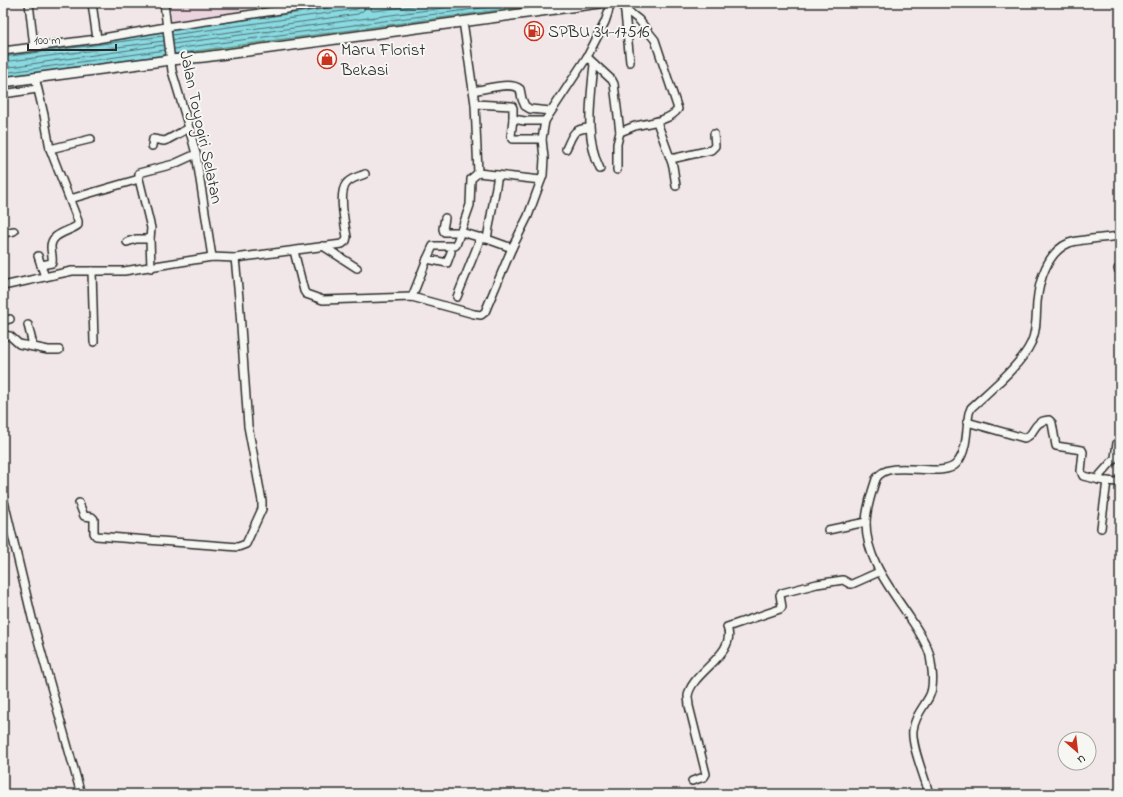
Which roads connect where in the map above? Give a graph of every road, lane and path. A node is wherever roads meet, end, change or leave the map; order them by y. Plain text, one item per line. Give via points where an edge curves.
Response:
1 (29, 3) edge
2 (92, 3) edge
3 (164, 3) edge
4 (327, 3) edge
5 (600, 3) edge
6 (610, 3) edge
7 (624, 6) edge
8 (463, 21) junction
9 (166, 27) junction
10 (97, 39) junction
11 (34, 46) junction
12 (3, 51) edge
13 (587, 57) junction
14 (170, 59) junction
15 (630, 62) dead end
16 (594, 64) junction
17 (35, 77) junction
18 (3, 82) edge
19 (37, 90) junction
20 (473, 91) junction
21 (3, 94) edge
22 (475, 104) junction
23 (551, 111) junction
24 (513, 118) junction
25 (545, 121) junction
26 (657, 122) junction
27 (190, 128) junction
28 (589, 128) junction
29 (620, 132) junction
30 (714, 134) dead end
31 (92, 139) dead end
32 (542, 139) junction
33 (152, 146) dead end
34 (50, 149) junction
35 (566, 149) dead end
36 (196, 154) junction
37 (671, 159) junction
38 (600, 169) dead end
39 (617, 170) dead end
40 (478, 173) junction
41 (365, 174) dead end
42 (498, 175) junction
43 (139, 179) junction
44 (541, 180) junction
45 (676, 186) dead end
46 (70, 199) junction
47 (445, 218) dead end
48 (14, 231) dead end
49 (461, 232) junction
50 (3, 233) edge
51 (1120, 236) edge
52 (484, 238) junction
53 (150, 239) junction
54 (127, 242) dead end
55 (323, 246) junction
56 (512, 248) junction
57 (294, 251) junction
58 (450, 252) dead end
59 (38, 256) dead end
60 (212, 257) junction
61 (235, 258) junction
62 (427, 259) junction
63 (41, 266) junction
64 (151, 268) junction
65 (357, 268) dead end
66 (92, 271) junction
67 (45, 277) junction
68 (3, 286) edge
69 (412, 297) junction
70 (457, 297) dead end
71 (28, 325) dead end
72 (3, 335) edge
73 (94, 342) dead end
74 (31, 346) junction
75 (59, 350) dead end
76 (967, 422) junction
77 (1117, 443) dead end
78 (1103, 481) junction
79 (1120, 482) edge
80 (3, 497) edge
81 (79, 503) dead end
82 (866, 522) junction
83 (1101, 528) dead end
84 (828, 530) dead end
85 (879, 572) junction
86 (692, 781) dead end
87 (81, 794) edge
88 (929, 794) edge

1 - 11 street
2 - 10 street
3 - 9 street, Jalan Toyogiri Selatan
4 - 9 street
5 - 8 main road
6 - 13 street via 605,22
7 - 15 street
7 - 26 street via 655,40 678,106 676,112
8 - 14 main road
8 - 20 street
9 - 10 street
9 - 14 street, Jalan Toyogiri Selatan
10 - 11 street
11 - 12 street
13 - 16 street
13 - 23 street
14 - 17 main road
14 - 27 street, Jalan Toyogiri Selatan
16 - 28 street
16 - 29 street via 614,84
17 - 18 main road
17 - 19 street
19 - 21 street
19 - 34 street
20 - 22 street
20 - 23 street via 516,86 520,89 525,106 530,109
22 - 24 street via 512,106
22 - 40 street
23 - 25 street
24 - 25 street
24 - 32 street via 513,139
25 - 32 street
26 - 29 street
26 - 37 street
27 - 33 street via 164,141 153,139
27 - 36 street, Jalan Toyogiri Selatan
28 - 35 street via 580,128 576,131
28 - 38 street via 592,151
29 - 39 street via 617,144
30 - 37 street via 715,146 711,150
31 - 34 street
32 - 44 street via 544,158
34 - 46 street
36 - 43 street via 174,164 140,173
36 - 60 street, Jalan Toyogiri Selatan
37 - 45 street
40 - 42 street
40 - 49 street via 471,179 470,205
41 - 55 street via 353,178 344,186 342,196 346,241 342,244
42 - 44 street
42 - 52 street
43 - 46 street
43 - 53 street via 151,230
44 - 56 street via 528,216
46 - 63 street via 78,225 54,238 51,248 52,263
47 - 49 street via 444,232
48 - 50 street
49 - 52 street
49 - 62 street via 456,245 433,246
51 - 76 street via 1070,243 1052,256 1038,292 1034,335 1030,345 1021,359 971,408
52 - 56 street
52 - 70 street
53 - 54 street
53 - 64 street
55 - 57 street
55 - 65 street
56 - 69 street via 488,306 481,315
57 - 61 street
57 - 69 street via 306,294 324,300
58 - 62 street via 447,263
59 - 63 street
60 - 61 street
60 - 64 street
61 - 81 street via 248,426 262,501 262,509 246,544 238,547 96,536 94,519 84,516
62 - 69 street
63 - 67 street
64 - 66 street
66 - 67 street via 72,271
66 - 73 street
67 - 68 street
71 - 74 street
72 - 74 street via 10,336 19,344
74 - 75 street
76 - 78 street via 1024,438 1031,435 1040,422 1049,420 1052,423 1056,446 1082,450 1082,475
76 - 82 street via 964,447 958,463 953,467 936,470 896,469 878,476
77 - 78 street via 1114,458 1100,474
78 - 79 street
78 - 83 street
80 - 87 street via 33,622
82 - 84 street
82 - 85 street via 871,552
85 - 86 street via 852,584 843,580 782,593 780,609 727,627 727,643 691,688 688,696 706,774
85 - 88 street via 920,636 930,657 931,690 913,728

